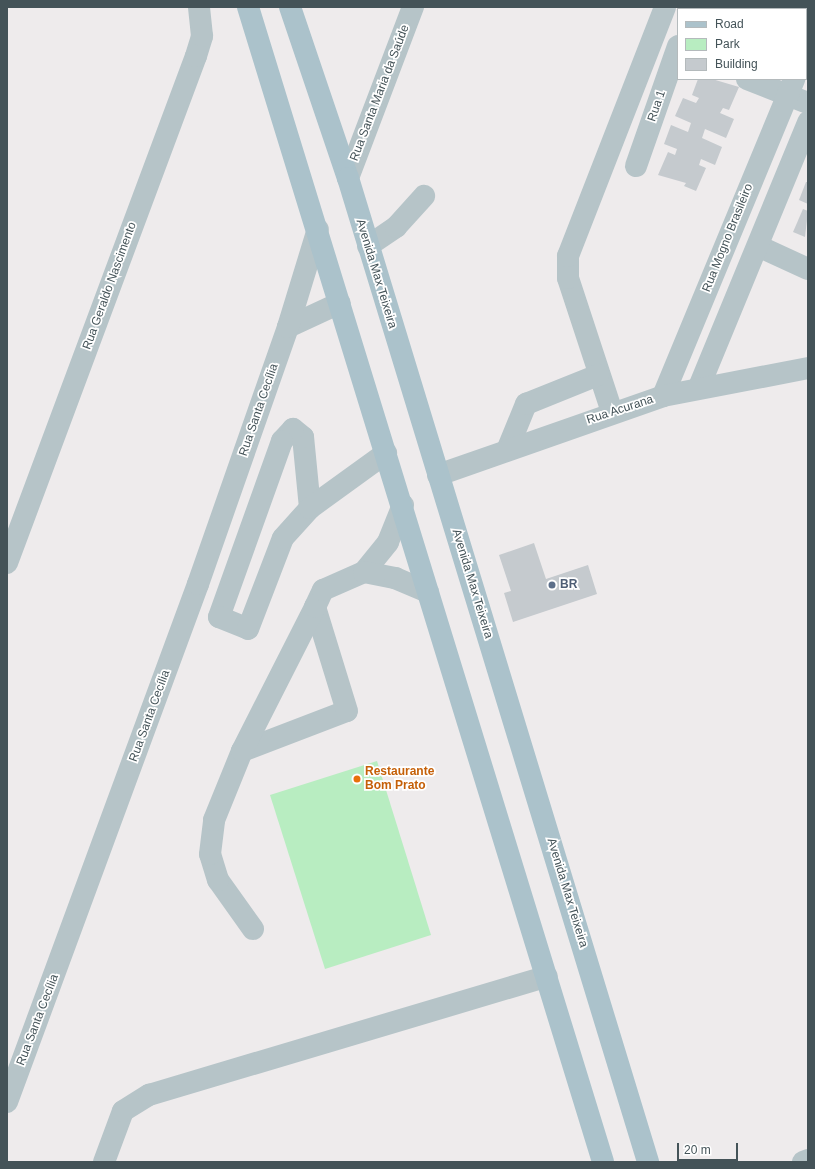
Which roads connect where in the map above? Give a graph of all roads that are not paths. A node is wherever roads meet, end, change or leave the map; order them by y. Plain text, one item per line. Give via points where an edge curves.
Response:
1 (199, 7) edge
2 (248, 7) edge
3 (290, 7) edge
4 (413, 7) edge
5 (665, 7) edge
6 (677, 51) edge
7 (752, 80) edge
8 (790, 87) edge
9 (808, 103) edge
10 (808, 122) edge
11 (636, 166) dead end
12 (348, 178) junction
13 (424, 196) dead end
14 (318, 229) junction
15 (368, 246) junction
16 (758, 246) junction
17 (808, 269) edge
18 (340, 303) junction
19 (288, 327) junction
20 (808, 368) edge
21 (598, 375) junction
22 (699, 387) junction
23 (663, 396) junction
24 (612, 412) junction
25 (508, 448) junction
26 (386, 453) junction
27 (438, 475) junction
28 (403, 505) junction
29 (310, 508) junction
30 (7, 562) edge
31 (364, 572) junction
32 (428, 592) junction
33 (315, 607) junction
34 (242, 752) junction
35 (253, 929) dead end
36 (547, 976) junction
37 (7, 1102) edge
38 (808, 1160) edge
39 (104, 1162) edge
40 (603, 1162) edge
41 (648, 1162) edge
42 (803, 1162) edge

1 - 30 street, Rua Geraldo Nascimento via 202,36 196,56
2 - 14 main road
3 - 12 main road, Avenida Max Teixeira
4 - 12 street, Rua Santa Maria da Saúde
5 - 21 street via 568,256 568,278
6 - 11 street, Rua 1
7 - 8 street
8 - 9 street
8 - 23 street, Rua Mogno Brasileiro
10 - 16 street
12 - 15 main road, Avenida Max Teixeira
13 - 15 street via 396,227
14 - 18 main road
14 - 19 street, Rua Santa Cecília
15 - 27 main road, Avenida Max Teixeira
16 - 17 street
16 - 22 street
18 - 19 street
18 - 26 main road
19 - 37 street, Rua Santa Cecília via 198,584
20 - 22 street, Rua Acurana
21 - 24 street
21 - 25 street via 526,404
22 - 23 street, Rua Acurana
23 - 24 street, Rua Acurana
24 - 25 street, Rua Acurana
25 - 27 street, Rua Acurana
26 - 28 main road
26 - 29 street
27 - 41 main road, Avenida Max Teixeira
28 - 31 street via 388,542
28 - 32 main road
29 - 29 street via 284,538 248,629 219,617 282,441 293,429 303,437
31 - 32 street via 395,578
31 - 33 street via 324,590
32 - 36 main road
33 - 34 street
33 - 34 street via 347,711
34 - 35 street via 214,820 210,854 218,880
36 - 39 street via 149,1095 123,1111
36 - 40 main road
38 - 42 street

